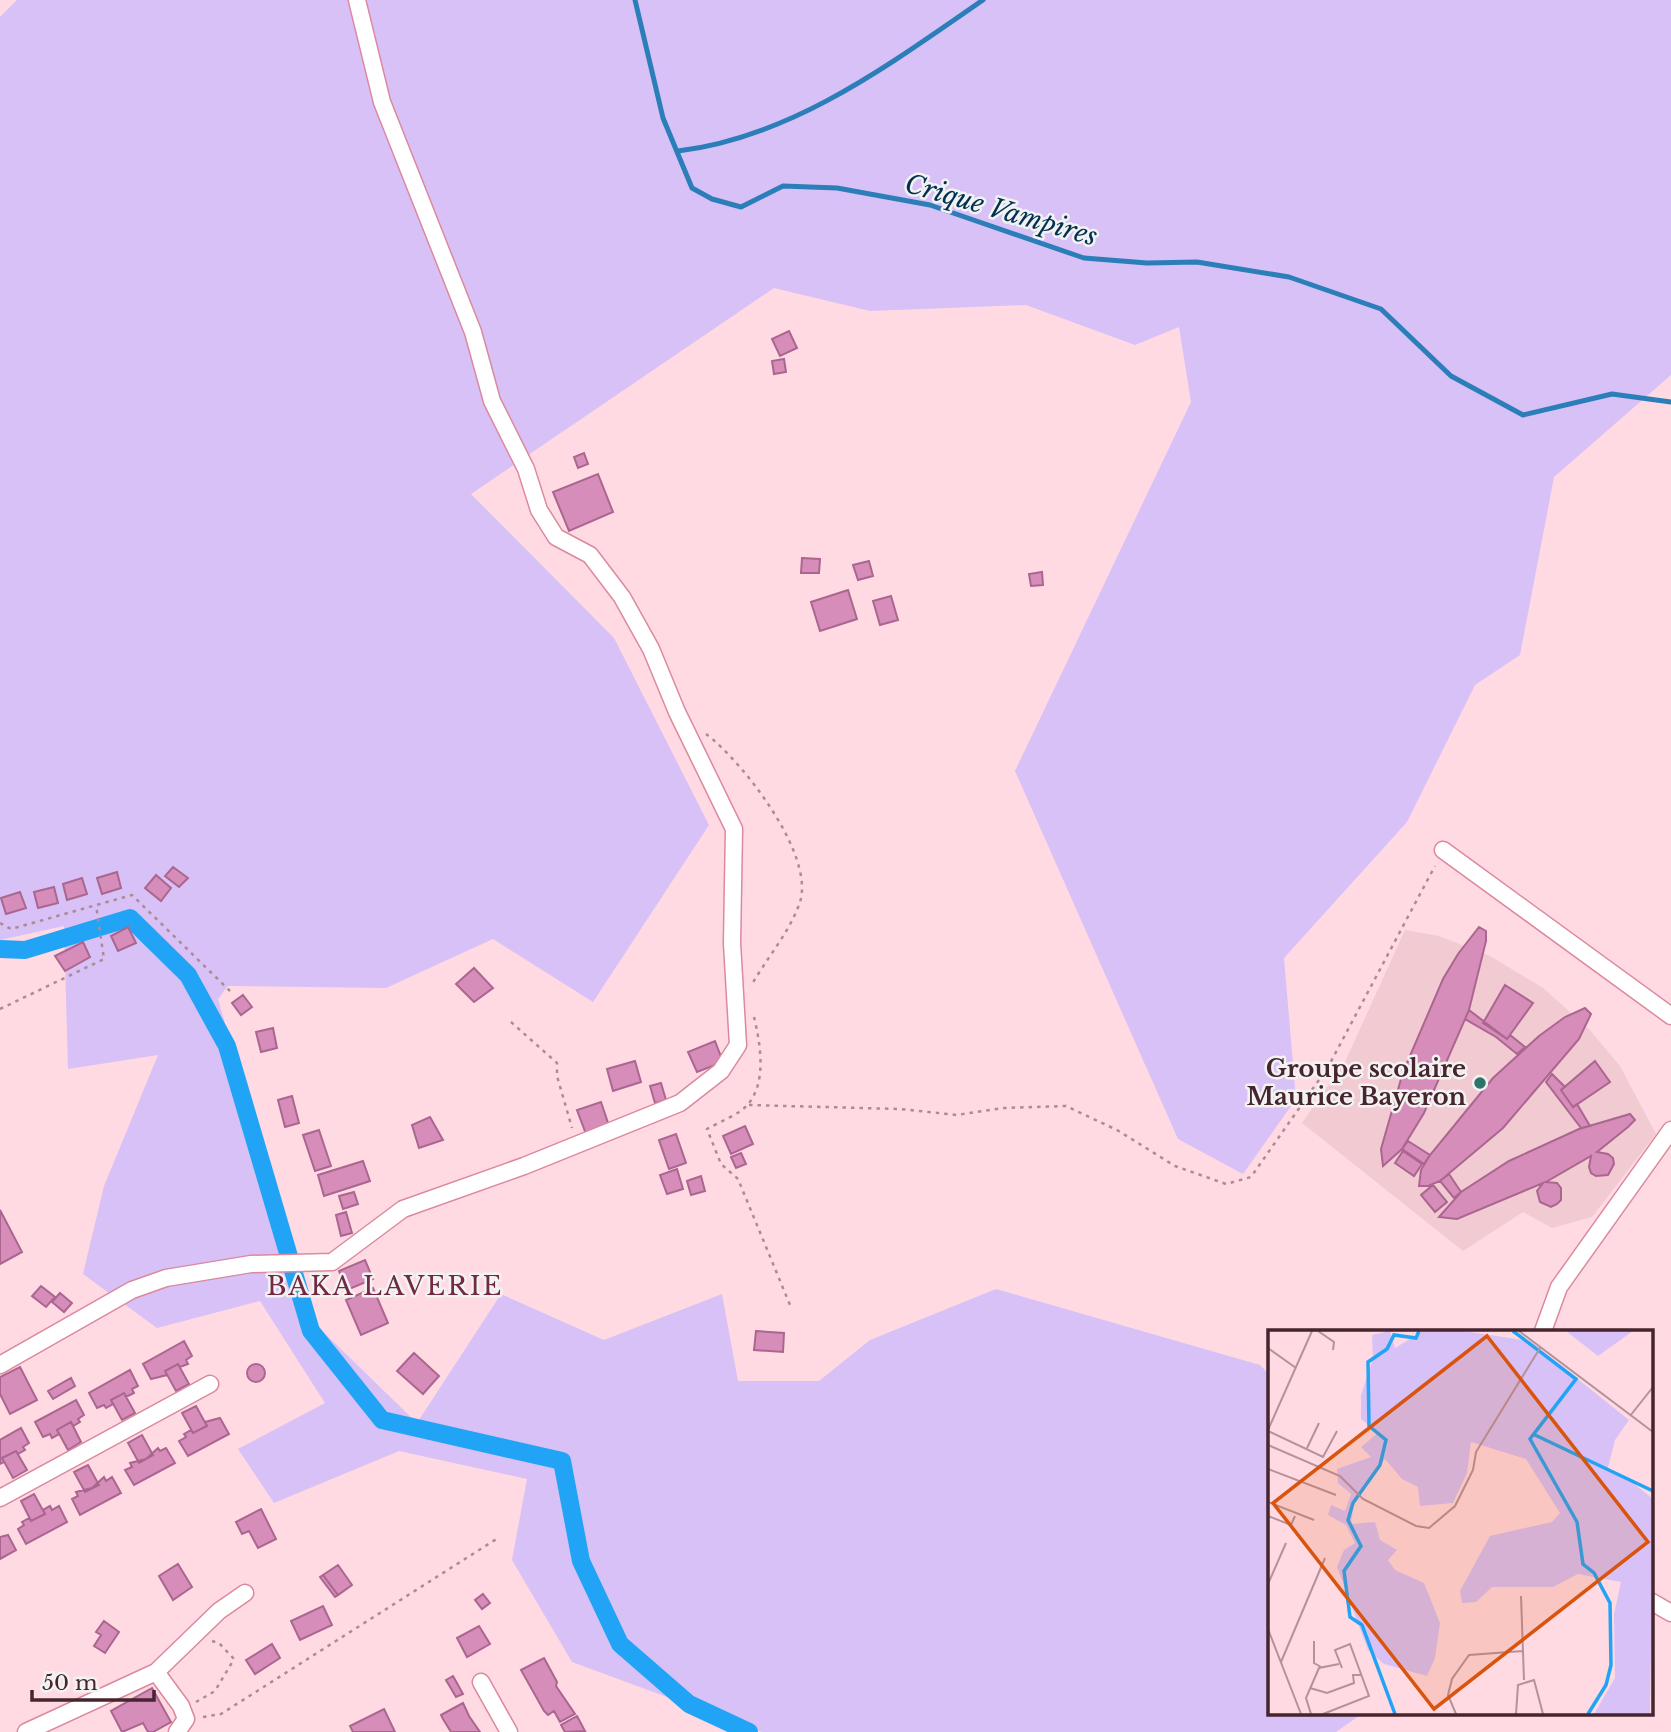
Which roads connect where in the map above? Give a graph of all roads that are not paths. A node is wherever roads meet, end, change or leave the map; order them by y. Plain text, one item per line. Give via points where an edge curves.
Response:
1 (357, 0) edge
2 (1443, 850) road end
3 (1671, 1016) edge
4 (1671, 1130) edge
5 (1543, 1330) edge
6 (0, 1366) edge
7 (210, 1384) dead end
8 (0, 1498) edge
9 (245, 1593) dead end
10 (1654, 1603) edge
11 (1671, 1613) edge
12 (156, 1672) junction
13 (481, 1682) dead end
14 (181, 1719) edge
15 (26, 1732) edge
16 (509, 1732) edge

1 - 6 street via 382,102 473,332 492,401 526,469 539,510 556,537 590,555 622,597 652,649 734,829 732,943 738,1045 721,1071 680,1103 403,1209 332,1262 251,1264 166,1279 132,1290
2 - 3 street
4 - 5 street via 1559,1287
7 - 8 street
9 - 12 street via 219,1611
10 - 11 street
12 - 14 street
12 - 15 street
13 - 16 street

